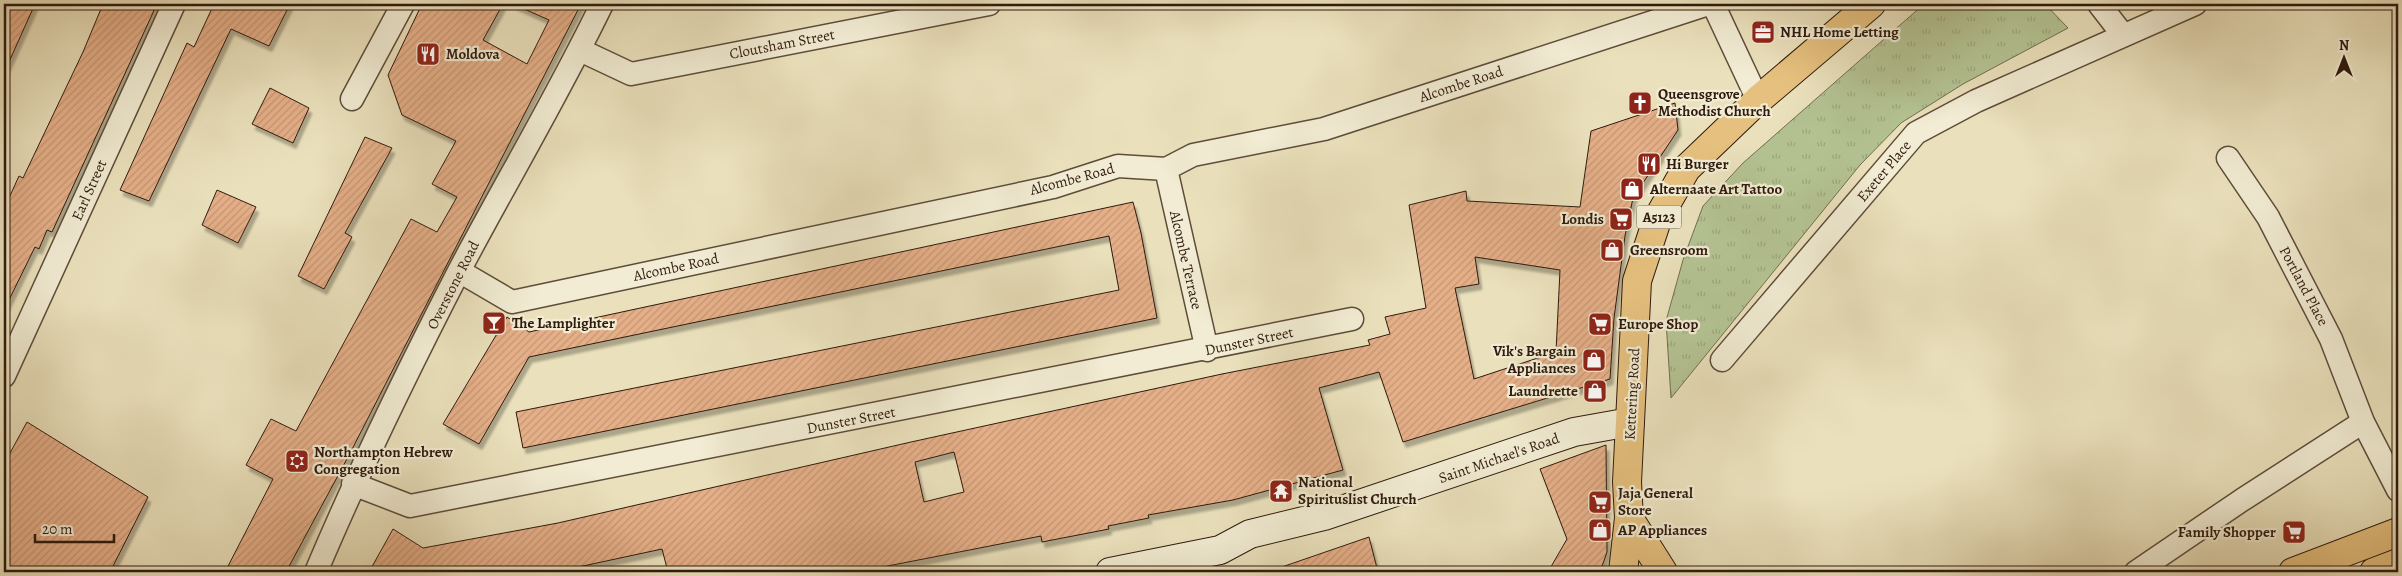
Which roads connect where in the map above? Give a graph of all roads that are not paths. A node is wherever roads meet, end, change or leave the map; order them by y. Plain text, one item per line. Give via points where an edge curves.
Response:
1 (174, 4) edge
2 (403, 4) edge
3 (602, 4) edge
4 (988, 4) edge
5 (1708, 4) edge
6 (1713, 4) edge
7 (1871, 4) edge
8 (2098, 4) edge
9 (2195, 4) edge
10 (2123, 35) junction
11 (580, 50) junction
12 (352, 99) dead end
13 (1758, 100) junction
14 (2228, 158) dead end
15 (1166, 169) junction
16 (459, 271) junction
17 (1352, 319) dead end
18 (12, 337) edge
19 (1207, 350) junction
20 (1722, 360) dead end
21 (4, 376) edge
22 (1630, 422) junction
23 (2363, 422) junction
24 (353, 484) junction
25 (2398, 490) edge
26 (1629, 518) junction
27 (2398, 532) edge
28 (2398, 563) edge
29 (316, 572) edge
30 (1110, 572) edge
31 (1622, 572) edge
32 (1663, 572) edge
33 (2136, 572) edge
34 (2293, 572) edge
35 (2374, 572) edge

1 - 18 street, Earl Street
2 - 12 street
3 - 11 street, Overstone Road
4 - 11 street, Cloutsham Street via 631,74
5 - 15 street, Alcombe Road via 1324,129 1194,155
6 - 13 street
7 - 13 main road, Kettering Road / A5123
8 - 10 street
9 - 10 street, Exeter Place
10 - 20 street, Exeter Place via 1976,101 1916,133
11 - 16 street, Overstone Road
13 - 22 main road, Kettering Road / A5123 via 1686,169 1657,220 1637,280
14 - 23 street, Portland Place via 2268,217 2331,339
15 - 16 street, Alcombe Road via 1118,166 1052,187 512,302
15 - 19 street, Alcombe Terrace
16 - 24 street, Overstone Road
17 - 19 street, Dunster Street
18 - 21 street, Earl Street
19 - 24 street, Dunster Street via 410,506
22 - 26 main road, Kettering Road / A5123 via 1626,482
22 - 30 street, Saint Michael's Road via 1574,432 1324,516 1250,534 1220,550
23 - 25 street, Portland Place
23 - 33 street
24 - 29 street, Overstone Road
26 - 31 main road, A5123
26 - 32 main road, A5123
27 - 34 main road
28 - 35 main road

